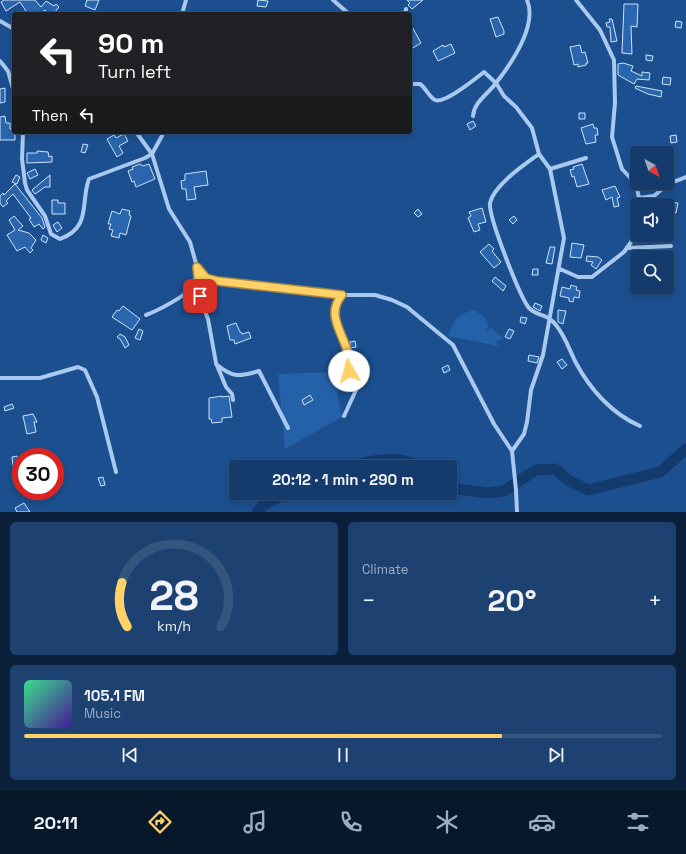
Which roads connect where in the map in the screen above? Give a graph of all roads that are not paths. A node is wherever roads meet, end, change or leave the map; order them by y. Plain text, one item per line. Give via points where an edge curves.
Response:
1 (186, 0) edge
2 (333, 0) edge
3 (527, 0) edge
4 (576, 0) edge
5 (406, 9) dead end
6 (183, 12) edge
7 (347, 12) edge
8 (405, 12) edge
9 (0, 21) edge
10 (12, 27) edge
11 (0, 61) edge
12 (496, 83) junction
13 (412, 84) edge
14 (12, 85) edge
15 (473, 116) dead end
16 (23, 134) edge
17 (137, 134) edge
18 (163, 134) edge
19 (152, 154) junction
20 (539, 154) junction
21 (586, 158) dead end
22 (550, 169) junction
23 (686, 177) edge
24 (639, 198) joint
25 (631, 242) edge
26 (671, 246) dead end
27 (627, 248) junction
28 (197, 267) junction
29 (560, 269) junction
30 (342, 295) junction
31 (146, 315) dead end
32 (548, 317) junction
33 (216, 363) junction
34 (0, 378) edge
35 (233, 400) dead end
36 (344, 416) dead end
37 (640, 426) dead end
38 (288, 428) dead end
39 (512, 451) junction
40 (116, 472) dead end
41 (517, 512) edge

1 - 6 street
2 - 7 street
3 - 12 street via 530,17 527,31
4 - 24 street via 600,30 614,60 615,103 612,137 622,169 636,184
5 - 8 street
9 - 10 street
11 - 14 street via 8,71
12 - 13 street via 484,72 454,94 441,100 436,100 420,84
12 - 15 street via 474,108
12 - 20 street via 532,128
16 - 19 street via 22,159 27,190 45,216 51,234 60,239 81,224 88,179
17 - 19 street
18 - 19 street
19 - 28 street via 169,209 190,242
20 - 22 street
20 - 32 street via 510,177 492,196 490,205 511,269 528,307 535,313
21 - 22 street
22 - 29 street via 564,238
23 - 24 street via 668,184 654,196
25 - 27 street
26 - 27 street
27 - 29 street via 592,277 578,277
28 - 30 street via 206,278 217,281
28 - 31 street via 192,287 175,300
28 - 33 street via 200,296 208,319
29 - 32 street
30 - 36 street via 334,314 349,358 349,371 357,388
30 - 39 street via 375,295 392,300 407,307 449,341 494,424
32 - 37 street via 557,326 590,385 614,412
32 - 39 street via 543,354 531,390 528,422 524,434
33 - 35 street
33 - 38 street via 233,375 243,376 259,372
34 - 40 street via 40,378 78,367 85,370 97,396
39 - 41 street

